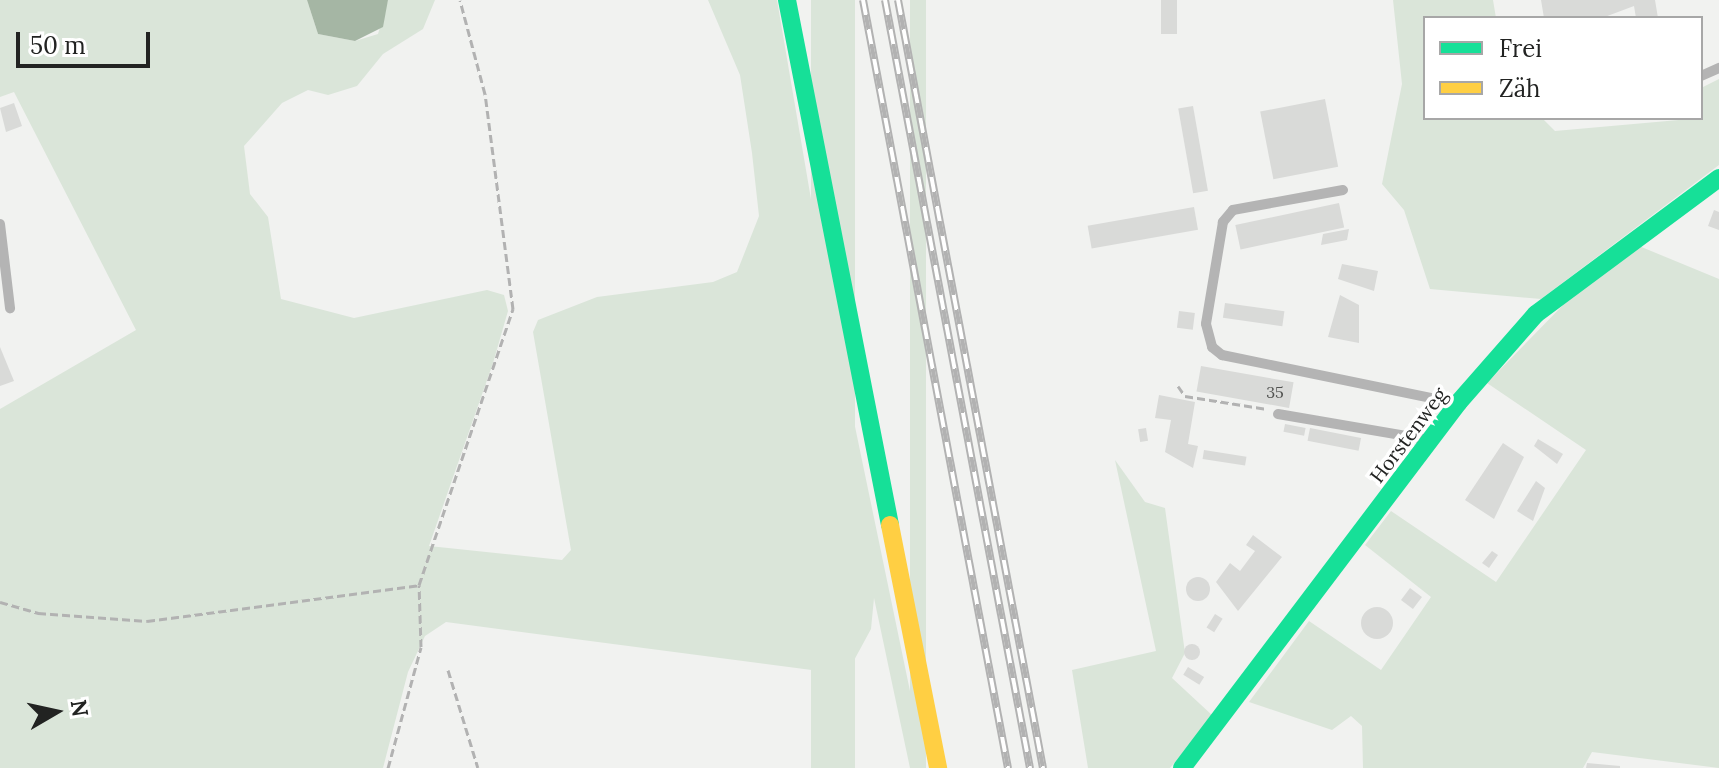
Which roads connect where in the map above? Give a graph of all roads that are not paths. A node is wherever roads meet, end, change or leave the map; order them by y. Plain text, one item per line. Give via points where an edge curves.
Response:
1 (787, 0) edge
2 (1717, 182) edge
3 (1343, 190) dead end
4 (0, 224) edge
5 (10, 308) dead end
6 (1458, 403) junction
7 (1278, 414) road end
8 (1431, 440) junction
9 (938, 768) edge
10 (1182, 768) edge

1 - 9 street
2 - 6 street, Horstenweg via 1561,292
3 - 6 lane via 1233,210 1223,222 1206,324 1212,347 1222,355
4 - 5 lane
6 - 8 street, Horstenweg
7 - 8 lane
8 - 10 street, Horstenweg

